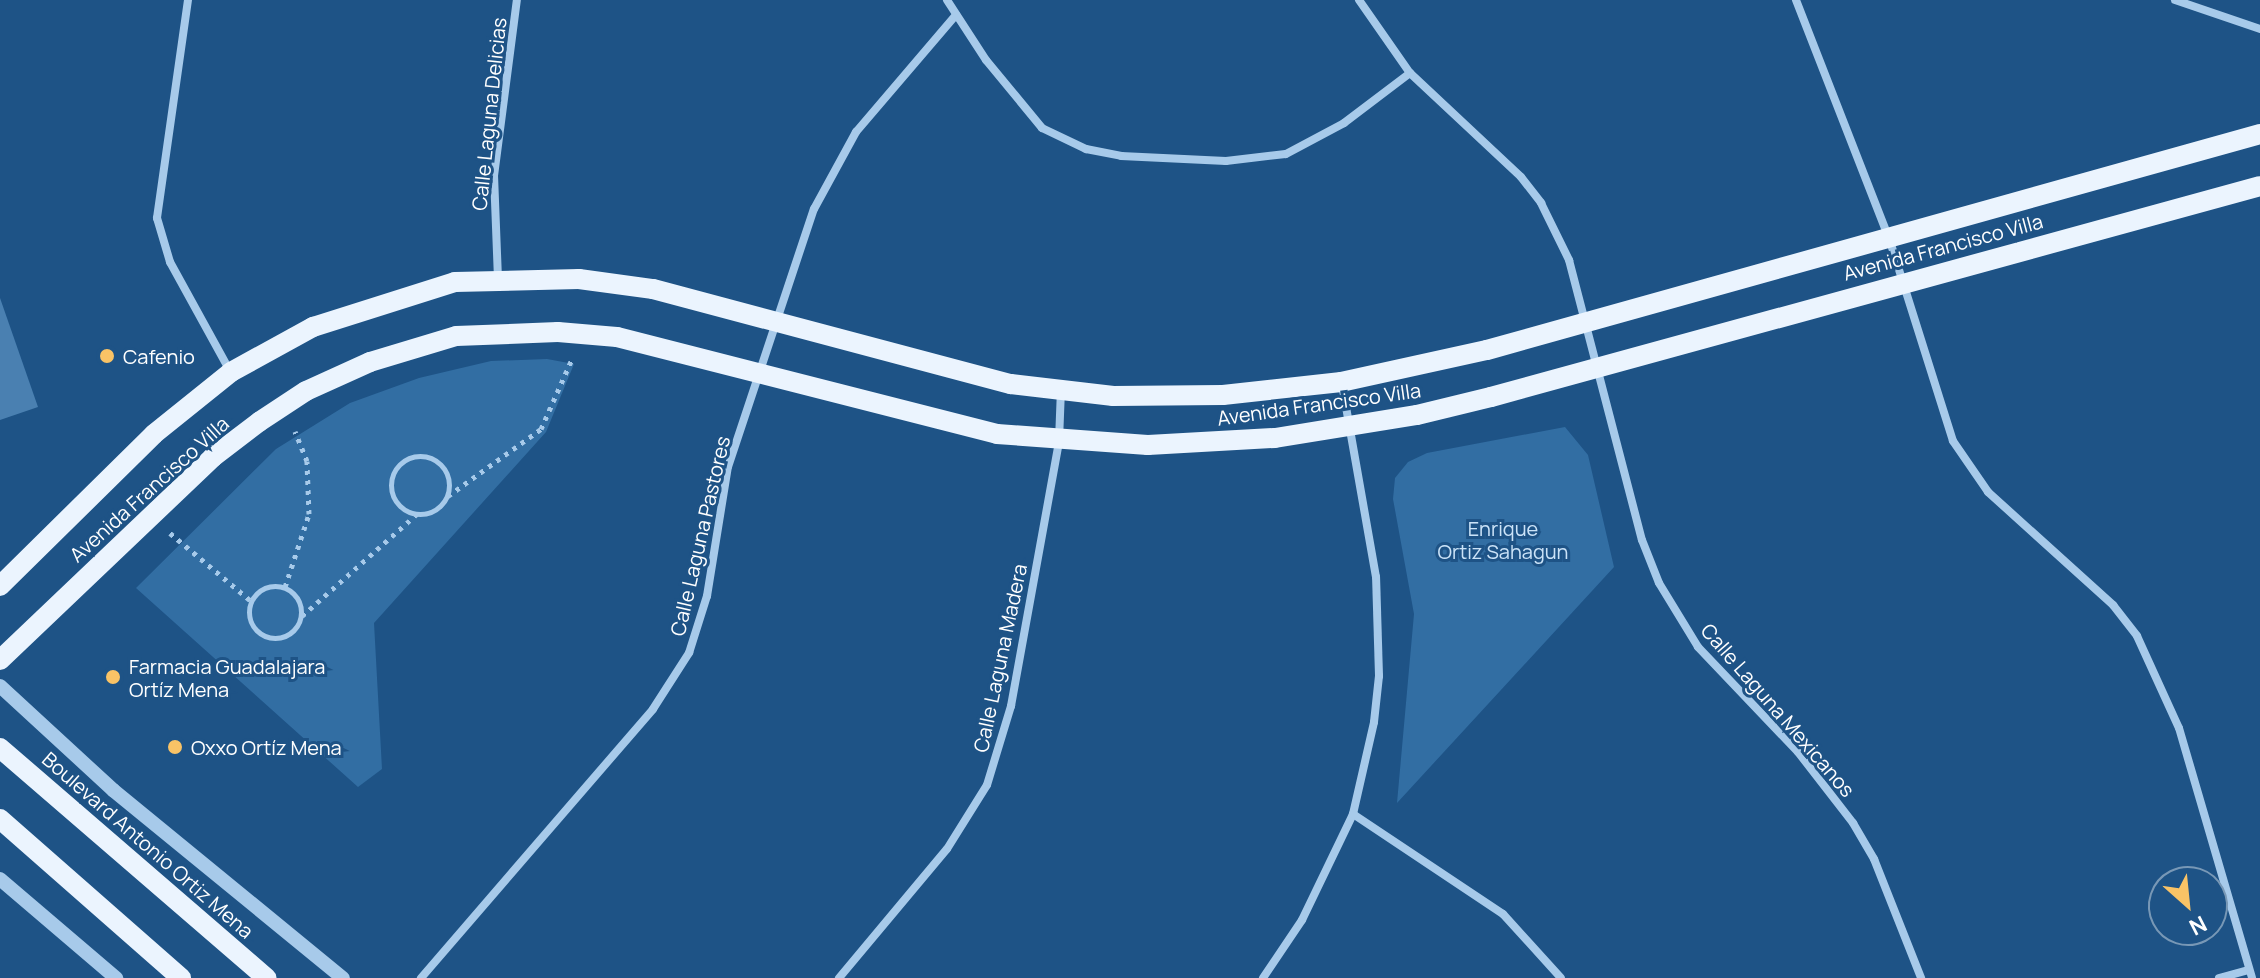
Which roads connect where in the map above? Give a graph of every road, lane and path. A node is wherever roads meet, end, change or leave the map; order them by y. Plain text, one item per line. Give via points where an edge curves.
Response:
1 (188, 0) edge
2 (517, 0) edge
3 (947, 0) edge
4 (1359, 0) edge
5 (1796, 0) edge
6 (2175, 0) edge
7 (956, 15) junction
8 (2260, 29) edge
9 (1410, 73) junction
10 (2260, 134) edge
11 (2260, 186) edge
12 (1889, 238) junction
13 (498, 279) junction
14 (1900, 284) junction
15 (776, 319) junction
16 (1588, 322) junction
17 (583, 333) junction
18 (1600, 367) junction
19 (759, 369) junction
20 (231, 372) junction
21 (1341, 382) junction
22 (1061, 390) junction
23 (284, 406) junction
24 (1351, 427) junction
25 (1059, 441) junction
26 (448, 496) junction
27 (417, 514) junction
28 (151, 517) junction
29 (0, 586) edge
30 (285, 587) junction
31 (251, 601) junction
32 (301, 617) junction
33 (0, 660) edge
34 (0, 686) edge
35 (0, 748) edge
36 (1353, 814) junction
37 (0, 819) edge
38 (0, 879) edge
39 (2250, 974) edge
40 (116, 978) edge
41 (181, 978) edge
42 (266, 978) edge
43 (343, 978) edge
44 (421, 978) edge
45 (839, 978) edge
46 (1263, 978) edge
47 (1561, 978) edge
48 (1921, 978) edge
49 (2219, 978) edge

1 - 20 street via 157,218 170,262
2 - 13 street, Calle Laguna Delicias via 494,176
3 - 7 street
4 - 9 street, Calle Laguna Mexicanos
5 - 12 street
6 - 8 street
7 - 9 street via 1042,128 1086,149 1121,156 1226,161 1286,154 1344,123
7 - 15 street, Calle Laguna Pastores via 885,93 831,172
9 - 16 street, Calle Laguna Mexicanos via 1521,177 1541,203 1569,260
10 - 12 main road, Avenida Francisco Villa
11 - 14 main road, Avenida Francisco Villa
12 - 14 street
12 - 16 main road, Avenida Francisco Villa
13 - 15 main road, Avenida Francisco Villa via 579,279 653,289
13 - 20 main road, Avenida Francisco Villa via 455,282 376,304 279,342
14 - 18 main road, Avenida Francisco Villa
14 - 39 street via 1939,408 1967,466 2014,518 2113,605 2159,675
15 - 19 street, Calle Laguna Pastores
15 - 22 main road, Avenida Francisco Villa via 958,373
16 - 18 street, Calle Laguna Mexicanos
16 - 21 main road, Avenida Francisco Villa
17 - 19 main road, Avenida Francisco Villa
17 - 23 main road, Avenida Francisco Villa via 456,336 370,362
17 - 26 path via 541,429
18 - 24 main road, Avenida Francisco Villa
18 - 48 street, Calle Laguna Mexicanos via 1642,540 1673,610 1698,647 1798,752 1853,823 1874,859
19 - 25 main road, Avenida Francisco Villa via 901,413
19 - 44 street, Calle Laguna Pastores via 728,467 707,596 689,653 653,709
20 - 29 main road, Avenida Francisco Villa via 154,434
21 - 22 main road, Avenida Francisco Villa via 1169,397
21 - 24 street
22 - 25 street, Calle Laguna Madera
23 - 28 main road, Avenida Francisco Villa via 213,457
23 - 30 path via 307,461 309,514
24 - 25 main road, Avenida Francisco Villa via 1212,443
24 - 36 street via 1376,577 1379,632 1374,722
25 - 45 street, Calle Laguna Madera via 1011,706 987,785 947,849
26 - 27 path via 436,510
26 - 27 path via 449,477 438,462 421,456 403,461 391,488 399,506
27 - 32 path
28 - 31 path
28 - 33 main road, Avenida Francisco Villa
30 - 31 path via 263,588
30 - 32 path via 299,600
31 - 32 path via 253,627 268,637 293,632
34 - 43 street via 113,790
35 - 42 main road, Boulevard Antonio Ortiz Mena
36 - 46 street via 1302,920
36 - 47 street via 1491,904
37 - 41 main road
38 - 40 street
39 - 49 street

